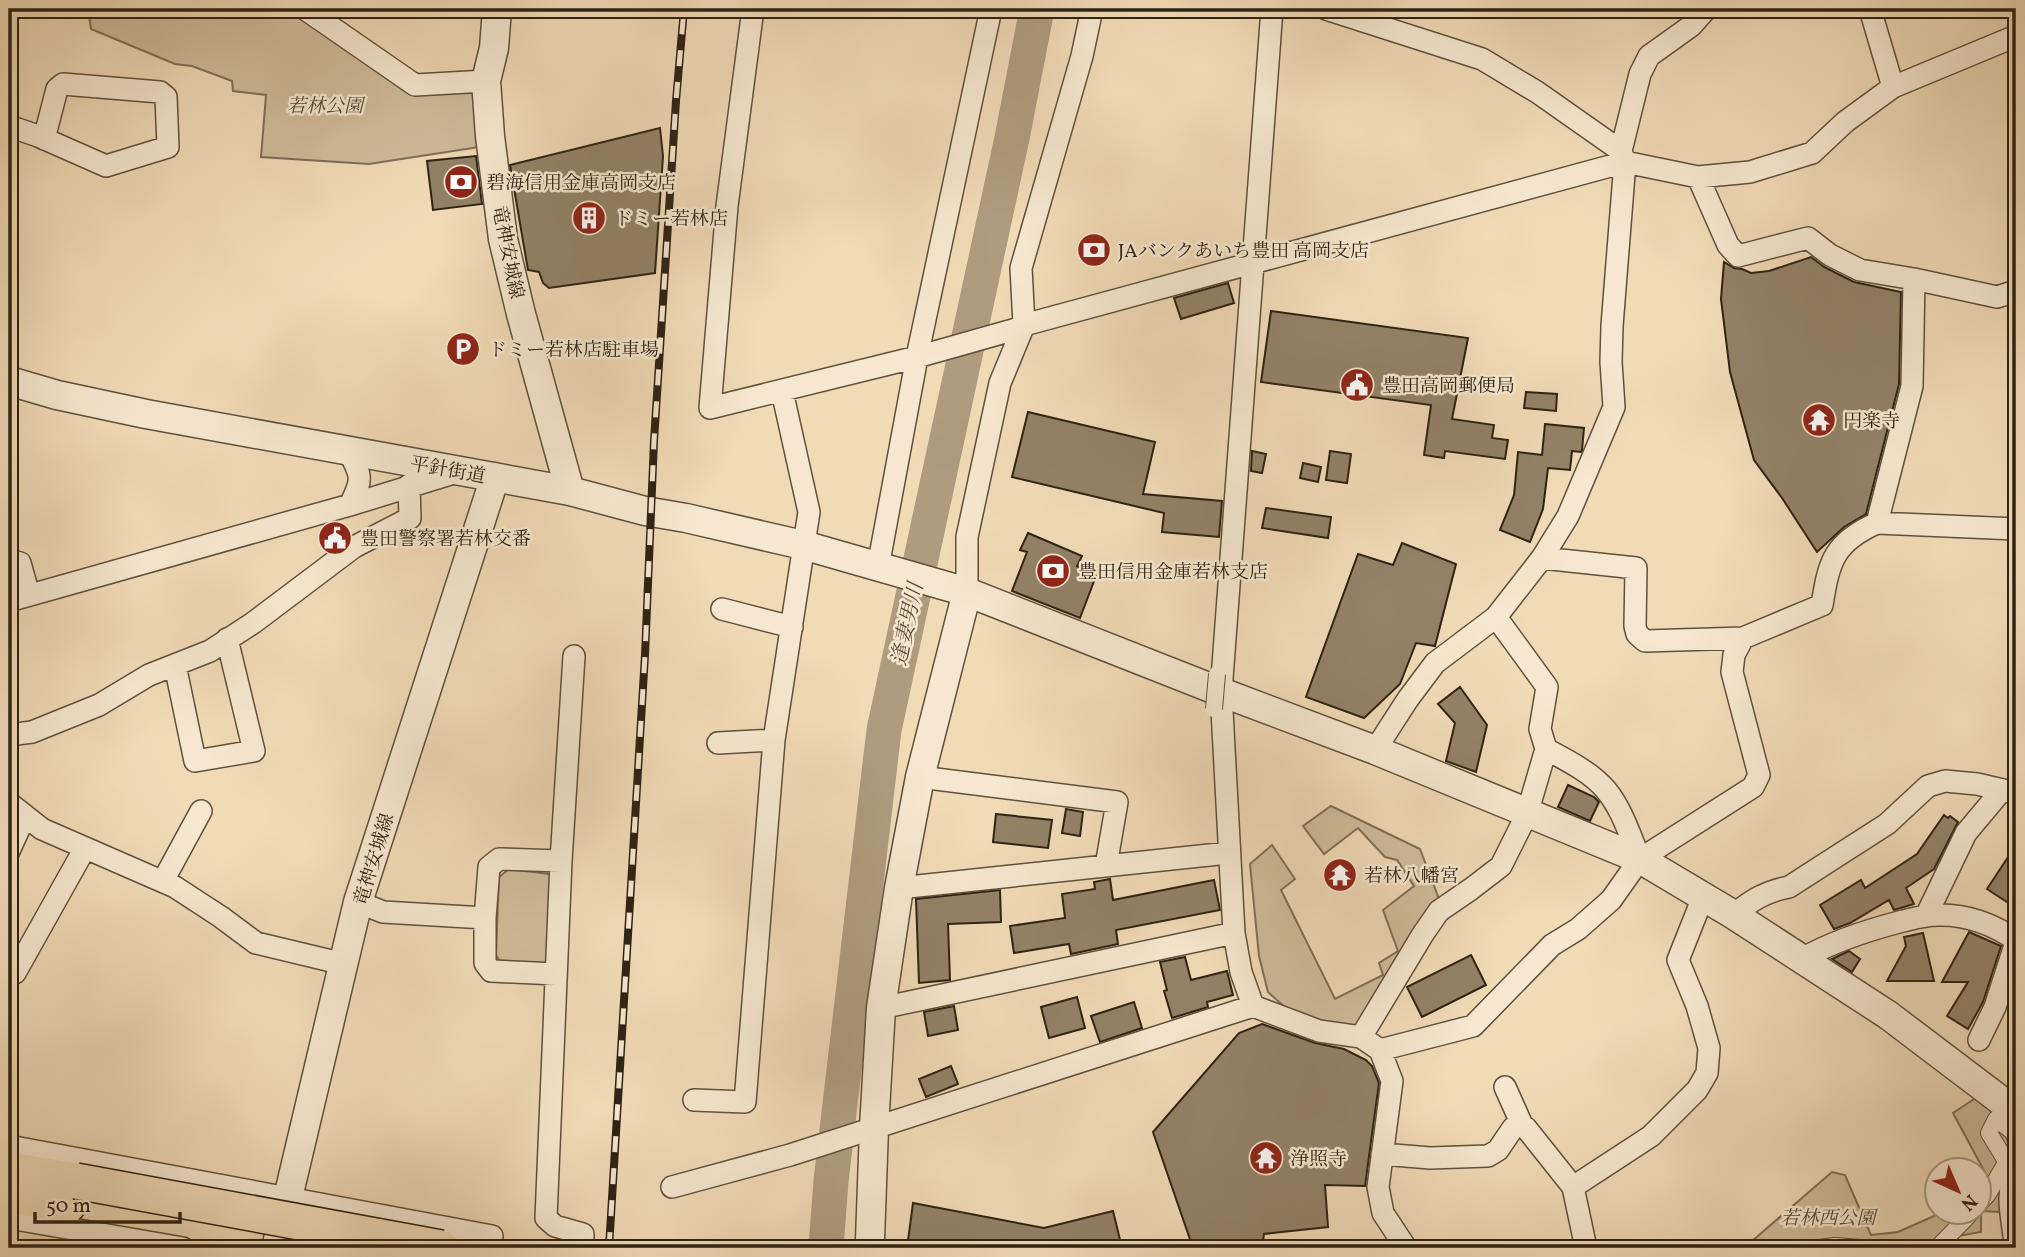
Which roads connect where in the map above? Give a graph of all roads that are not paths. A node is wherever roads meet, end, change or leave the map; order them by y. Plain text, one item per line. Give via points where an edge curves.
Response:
1 (305, 9) edge
2 (497, 9) edge
3 (754, 9) edge
4 (991, 9) edge
5 (1093, 9) edge
6 (1272, 9) edge
7 (1326, 9) edge
8 (1706, 9) edge
9 (1870, 9) edge
10 (2016, 36) edge
11 (486, 81) junction
12 (1893, 87) junction
13 (9, 126) edge
14 (44, 139) junction
15 (1623, 156) junction
16 (1698, 177) junction
17 (1253, 263) junction
18 (1914, 279) junction
19 (2016, 291) edge
20 (1020, 327) junction
21 (922, 356) junction
22 (9, 381) edge
23 (782, 391) junction
24 (349, 452) junction
25 (459, 471) junction
26 (495, 477) junction
27 (409, 485) junction
28 (570, 491) junction
29 (350, 505) junction
30 (1877, 523) junction
31 (2016, 529) edge
32 (803, 545) junction
33 (1542, 558) junction
34 (9, 560) edge
35 (881, 567) junction
36 (960, 590) junction
37 (19, 598) edge
38 (722, 609) dead end
39 (1496, 617) junction
40 (792, 627) junction
41 (1743, 638) junction
42 (228, 639) junction
43 (574, 656) dead end
44 (175, 665) junction
45 (1217, 692) junction
46 (9, 735) edge
47 (774, 740) junction
48 (718, 743) dead end
49 (1546, 749) junction
50 (1375, 750) junction
51 (920, 777) junction
52 (2009, 791) edge
53 (17, 809) edge
54 (201, 811) dead end
55 (1527, 814) junction
56 (85, 848) junction
57 (9, 851) edge
58 (1228, 853) junction
59 (1640, 859) junction
60 (561, 861) junction
61 (1106, 866) junction
62 (163, 881) junction
63 (899, 888) junction
64 (1703, 897) junction
65 (358, 902) junction
66 (1734, 915) junction
67 (1926, 916) junction
68 (485, 918) junction
69 (1234, 933) junction
70 (2016, 941) edge
71 (1802, 959) junction
72 (344, 964) junction
73 (15, 973) dead end
74 (556, 974) junction
75 (1253, 1006) junction
76 (881, 1008) junction
77 (1361, 1037) junction
78 (1979, 1040) dead end
79 (1380, 1050) junction
80 (1505, 1087) dead end
81 (694, 1100) dead end
82 (2016, 1112) edge
83 (1522, 1125) junction
84 (874, 1128) junction
85 (2016, 1141) edge
86 (9, 1146) edge
87 (1382, 1154) junction
88 (2011, 1168) edge
89 (9, 1170) edge
90 (1573, 1187) junction
91 (1994, 1187) edge
92 (672, 1188) dead end
93 (72, 1193) junction
94 (9, 1195) edge
95 (287, 1198) junction
96 (9, 1218) edge
97 (1958, 1226) edge
98 (492, 1236) dead end
99 (183, 1248) edge
100 (276, 1248) edge
101 (306, 1248) edge
102 (441, 1248) edge
103 (583, 1248) edge
104 (872, 1248) edge
105 (1406, 1248) edge
106 (1586, 1248) edge
107 (1820, 1248) edge
108 (1860, 1248) edge
109 (1937, 1248) edge
110 (2015, 1248) edge

1 - 11 street via 415,85
2 - 11 street, 竜神安城線
3 - 23 street via 727,206 710,408
4 - 21 street
5 - 20 street via 1021,268
6 - 17 street
7 - 15 street via 1482,59 1537,92
8 - 15 street via 1691,26 1649,56 1640,74
9 - 12 street
10 - 12 street
11 - 28 street, 竜神安城線 via 503,239
12 - 16 street via 1812,153 1750,172
13 - 14 street
14 - 14 street via 106,166 168,147 166,97 160,92 63,84 57,89
15 - 16 street
15 - 17 street
15 - 33 street via 1612,326 1614,407 1568,516
16 - 18 street via 1728,245 1738,256 1808,238 1860,270
17 - 20 street
17 - 45 street
18 - 19 street via 1997,297
18 - 30 street via 1912,386
20 - 21 street
20 - 36 street via 1000,383
21 - 23 street
21 - 35 street
22 - 24 street, 平針街道 via 146,414
23 - 32 street via 809,512
24 - 25 street, 平針街道
24 - 29 street via 359,470
25 - 26 street, 平針街道
25 - 27 street
26 - 28 street, 平針街道
26 - 65 street, 竜神安城線
27 - 29 street
27 - 42 street via 410,519 354,547
28 - 32 street, 平針街道
29 - 37 street
30 - 31 street
30 - 41 street via 1839,547 1822,605
32 - 35 street, 平針街道
32 - 40 street
33 - 39 street
33 - 41 street via 1636,568 1635,626 1645,641
34 - 37 street via 20,562
35 - 36 street, 平針街道
36 - 45 street, 平針街道
36 - 51 street
38 - 40 street
39 - 49 street via 1548,687 1540,729
39 - 50 street via 1435,663
40 - 47 street
41 - 59 street via 1732,672 1759,775 1753,787
42 - 44 street
42 - 44 street via 254,751 195,761
43 - 60 street
44 - 46 street via 99,705 32,732
45 - 50 street, 平針街道
45 - 58 street
47 - 48 street
47 - 81 street via 745,1102
49 - 55 street
49 - 59 street via 1605,789
50 - 55 street, 平針街道
51 - 61 street via 1117,802
51 - 63 street
52 - 66 street via 1945,781 1928,786 1887,824 1789,887 1770,890
52 - 67 street via 1966,833
53 - 56 street via 42,829
53 - 57 street
54 - 62 street
55 - 59 street, 平針街道
55 - 77 street via 1501,866 1439,911
56 - 62 street
56 - 73 street
58 - 61 street
58 - 69 street
59 - 64 street, 平針街道
59 - 79 street via 1611,900 1552,945 1473,1026
60 - 68 street via 499,859 489,867
60 - 74 street
61 - 63 street
62 - 72 street via 256,943
63 - 76 street
64 - 66 street, 平針街道
64 - 90 street via 1678,960 1709,1048 1707,1073 1697,1090 1651,1136
65 - 68 street via 383,912
65 - 72 street, 竜神安城線
66 - 71 street, 平針街道
67 - 70 street via 1965,917 1998,928
67 - 71 street via 1870,930
68 - 74 street via 485,963 491,971
69 - 75 street
69 - 76 street
70 - 78 street
71 - 82 street, 平針街道 via 1888,1015
72 - 95 street, 竜神安城線
74 - 103 street via 546,1218 555,1226 583,1234
75 - 77 street via 1319,1031
75 - 84 street
76 - 84 street
77 - 79 street
79 - 87 street via 1392,1081
80 - 83 street
83 - 87 street via 1513,1128 1488,1156
83 - 90 street
84 - 92 street
84 - 104 street
85 - 88 street
85 - 88 street via 1996,1119 1989,1133
86 - 95 street
87 - 105 street via 1378,1186 1383,1213
88 - 91 street
88 - 110 street
89 - 93 main road
90 - 106 street
93 - 94 main road
93 - 101 main road
93 - 102 main road, bridge
95 - 98 street
95 - 100 street, 竜神安城線
96 - 99 street
97 - 109 street
107 - 108 street

